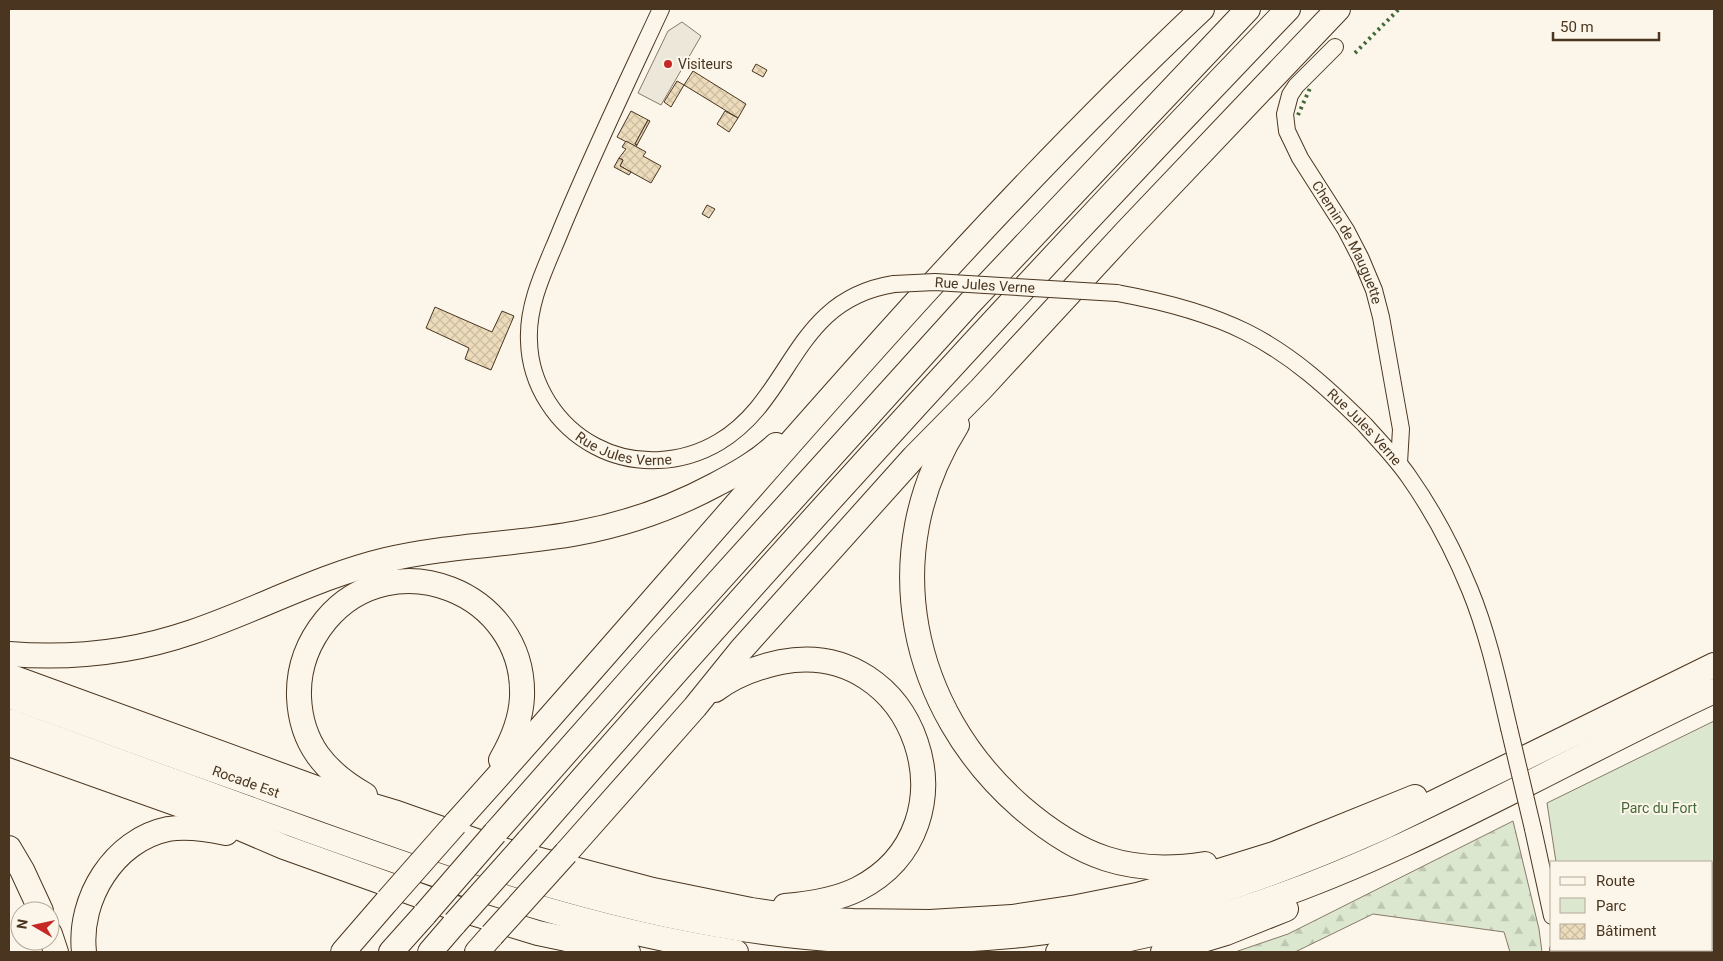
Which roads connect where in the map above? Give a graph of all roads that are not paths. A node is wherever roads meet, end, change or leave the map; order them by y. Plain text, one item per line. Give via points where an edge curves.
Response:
1 (661, 9) edge
2 (1202, 9) edge
3 (1248, 9) edge
4 (1288, 9) edge
5 (1335, 12) edge
6 (1335, 47) dead end
7 (847, 379) junction
8 (981, 389) junction
9 (1399, 463) junction
10 (9, 654) edge
11 (1714, 665) edge
12 (9, 676) edge
13 (1714, 691) edge
14 (9, 696) edge
15 (695, 707) junction
16 (9, 720) edge
17 (1571, 736) junction
18 (9, 744) edge
19 (474, 803) junction
20 (1488, 803) junction
21 (397, 813) junction
22 (284, 847) junction
23 (9, 848) edge
24 (1274, 854) junction
25 (36, 901) edge
26 (720, 903) junction
27 (1550, 907) edge
28 (538, 933) junction
29 (485, 944) edge
30 (84, 952) edge
31 (343, 952) edge
32 (391, 952) edge
33 (430, 952) edge
34 (583, 952) edge
35 (628, 952) edge
36 (736, 952) edge
37 (1058, 952) edge
38 (1163, 952) edge

1 - 9 street, Rue Jules Verne, bridge via 589,163 531,313 528,339 532,367 541,391 564,423 593,445 634,459 663,460 706,449 729,435 752,414 816,325 835,307 862,292 894,284 935,282 1117,293 1209,316 1246,332 1294,361 1326,387
2 - 7 highway via 1084,124
3 - 32 highway, bridge via 976,297
4 - 33 highway, bridge via 865,462
5 - 8 highway
6 - 9 street, Chemin de Mauguette via 1290,95 1285,114 1287,131 1300,158 1346,230 1374,290 1401,429
7 - 10 highway via 772,449 752,463 683,502 635,519 578,533 451,548 384,560 192,632 147,645 75,655
7 - 19 highway
8 - 15 highway via 907,465 741,650
8 - 24 highway via 949,438 935,467 923,501 913,556 914,614 924,657 939,698 959,736 981,767 1012,799 1069,842 1100,857 1134,866 1162,868
9 - 27 street, Rue Jules Verne, bridge via 1453,552 1488,642
11 - 17 highway
12 - 21 highway via 327,792
13 - 20 highway
14 - 17 highway, Rocade Est via 386,832 605,901 753,931 888,941 1023,934 1085,925 1183,903 1337,848
15 - 26 highway via 726,682 757,668 798,660 829,664 864,677 888,696 909,724 922,763 922,802 913,830 899,855 870,882 830,899 801,904
15 - 29 highway, bridge
16 - 36 highway, Rocade Est via 388,859 547,910 651,937
17 - 24 highway
18 - 22 highway via 214,817
19 - 21 highway via 507,750 520,718 522,686 516,656 495,619 471,598 438,585 402,581 362,592 331,614 308,648 299,689 306,733 326,768 351,788
19 - 31 highway, bridge
20 - 37 highway via 1343,870 1240,910 1135,938
20 - 38 highway via 1352,880 1250,924
21 - 26 highway via 499,849 612,880
22 - 28 highway via 446,905
22 - 30 highway via 234,834 185,827 138,841 115,861 94,891 85,923
23 - 25 highway
24 - 26 highway via 1137,895 1012,917 930,922 853,921 777,915
28 - 34 highway
28 - 35 highway

